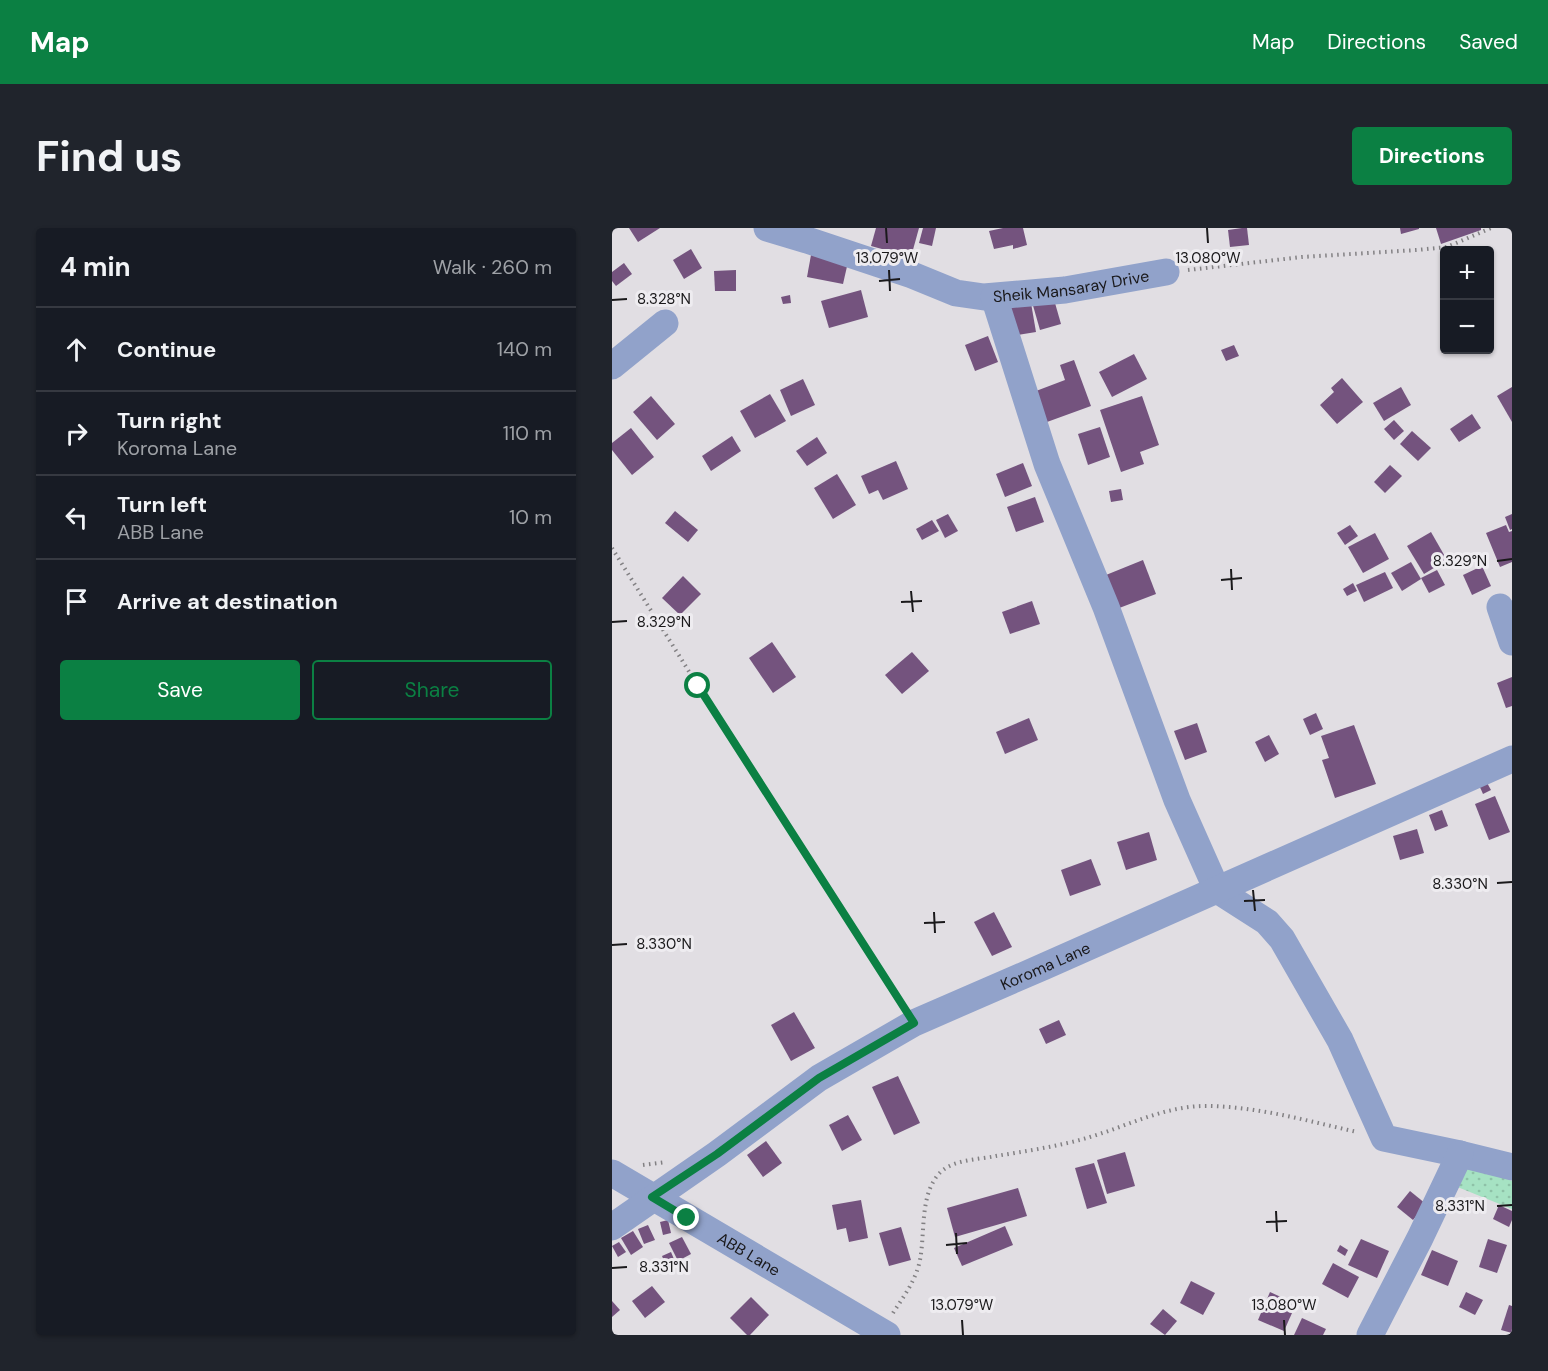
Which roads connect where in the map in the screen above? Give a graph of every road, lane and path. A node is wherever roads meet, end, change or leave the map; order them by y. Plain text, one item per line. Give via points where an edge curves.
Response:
1 (767, 228) edge
2 (1491, 228) edge
3 (1166, 272) joint
4 (994, 297) junction
5 (665, 323) dead end
6 (612, 366) edge
7 (612, 549) edge
8 (1500, 607) dead end
9 (1512, 642) edge
10 (1512, 759) edge
11 (1216, 890) junction
12 (914, 1023) junction
13 (1384, 1138) junction
14 (1460, 1154) junction
15 (1512, 1167) edge
16 (612, 1173) edge
17 (652, 1197) junction
18 (612, 1227) edge
19 (884, 1333) edge
20 (1370, 1335) edge

1 - 4 street, Sheik Mansaray Drive via 956,293
2 - 3 path, Sheik Mansaray Drive via 1447,247
3 - 4 street, Sheik Mansaray Drive via 1065,290
4 - 11 street via 1047,464 1106,607 1177,800
5 - 6 street
7 - 12 path
8 - 9 street
10 - 11 street, Koroma Lane
11 - 12 street, Koroma Lane
11 - 13 street via 1267,922 1282,939 1340,1040
12 - 17 street, Koroma Lane via 819,1078
13 - 14 street
13 - 19 path via 1236,1107 1206,1106 1171,1109 1089,1137 954,1164 938,1174 930,1188 916,1275
14 - 15 street
14 - 20 street
16 - 17 street, ABB Lane
17 - 18 street, Koroma Lane
17 - 19 street, ABB Lane

